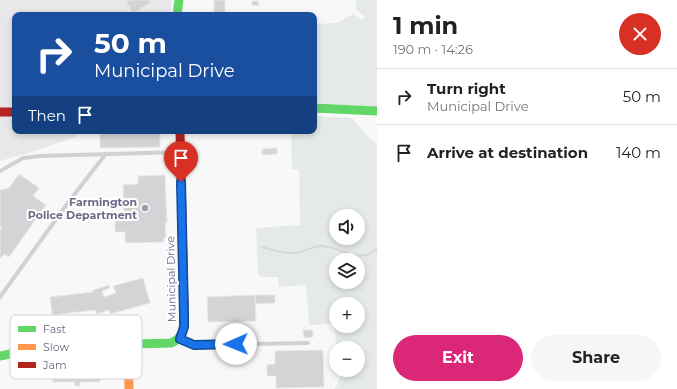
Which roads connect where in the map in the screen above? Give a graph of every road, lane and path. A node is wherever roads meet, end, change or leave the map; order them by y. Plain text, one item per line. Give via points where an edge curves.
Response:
1 (179, 0) edge
2 (177, 12) edge
3 (317, 108) edge
4 (377, 111) edge
5 (0, 112) edge
6 (12, 112) edge
7 (180, 134) edge
8 (180, 152) junction
9 (105, 155) junction
10 (0, 171) edge
11 (0, 297) edge
12 (180, 339) junction
13 (308, 343) dead end
14 (142, 344) edge
15 (10, 354) edge
16 (0, 356) edge
17 (129, 379) edge
18 (129, 389) edge

1 - 2 main road
3 - 4 main road
5 - 6 main road
7 - 8 main road, Municipal Drive
8 - 9 lane
8 - 12 main road, Municipal Drive via 184,322
9 - 10 lane via 23,158
9 - 11 lane
12 - 13 lane via 194,345
12 - 14 main road via 172,343
15 - 16 main road
17 - 18 main road

